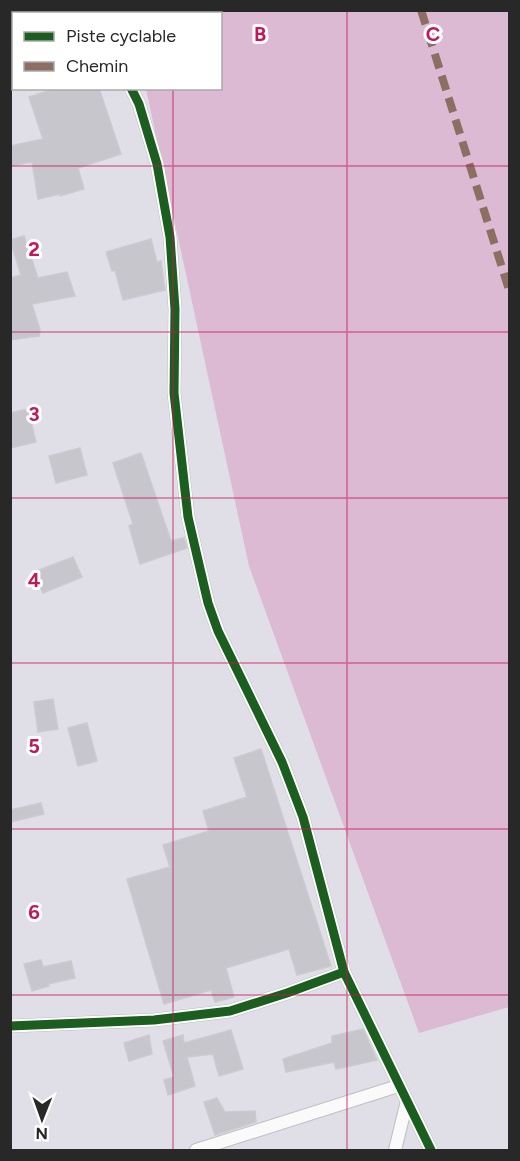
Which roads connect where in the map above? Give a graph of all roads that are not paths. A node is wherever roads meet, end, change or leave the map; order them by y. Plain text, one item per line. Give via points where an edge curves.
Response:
1 (132, 90) edge
2 (344, 972) junction
3 (10, 1026) edge
4 (398, 1086) junction
5 (407, 1101) junction
6 (196, 1150) edge
7 (395, 1150) edge
8 (430, 1150) edge

1 - 2 street via 157,164 170,237 175,309 174,393 188,517 208,603 282,762 303,817
2 - 3 street via 230,1011 154,1020
2 - 4 street
4 - 5 street
4 - 6 street
5 - 7 street
5 - 8 street

